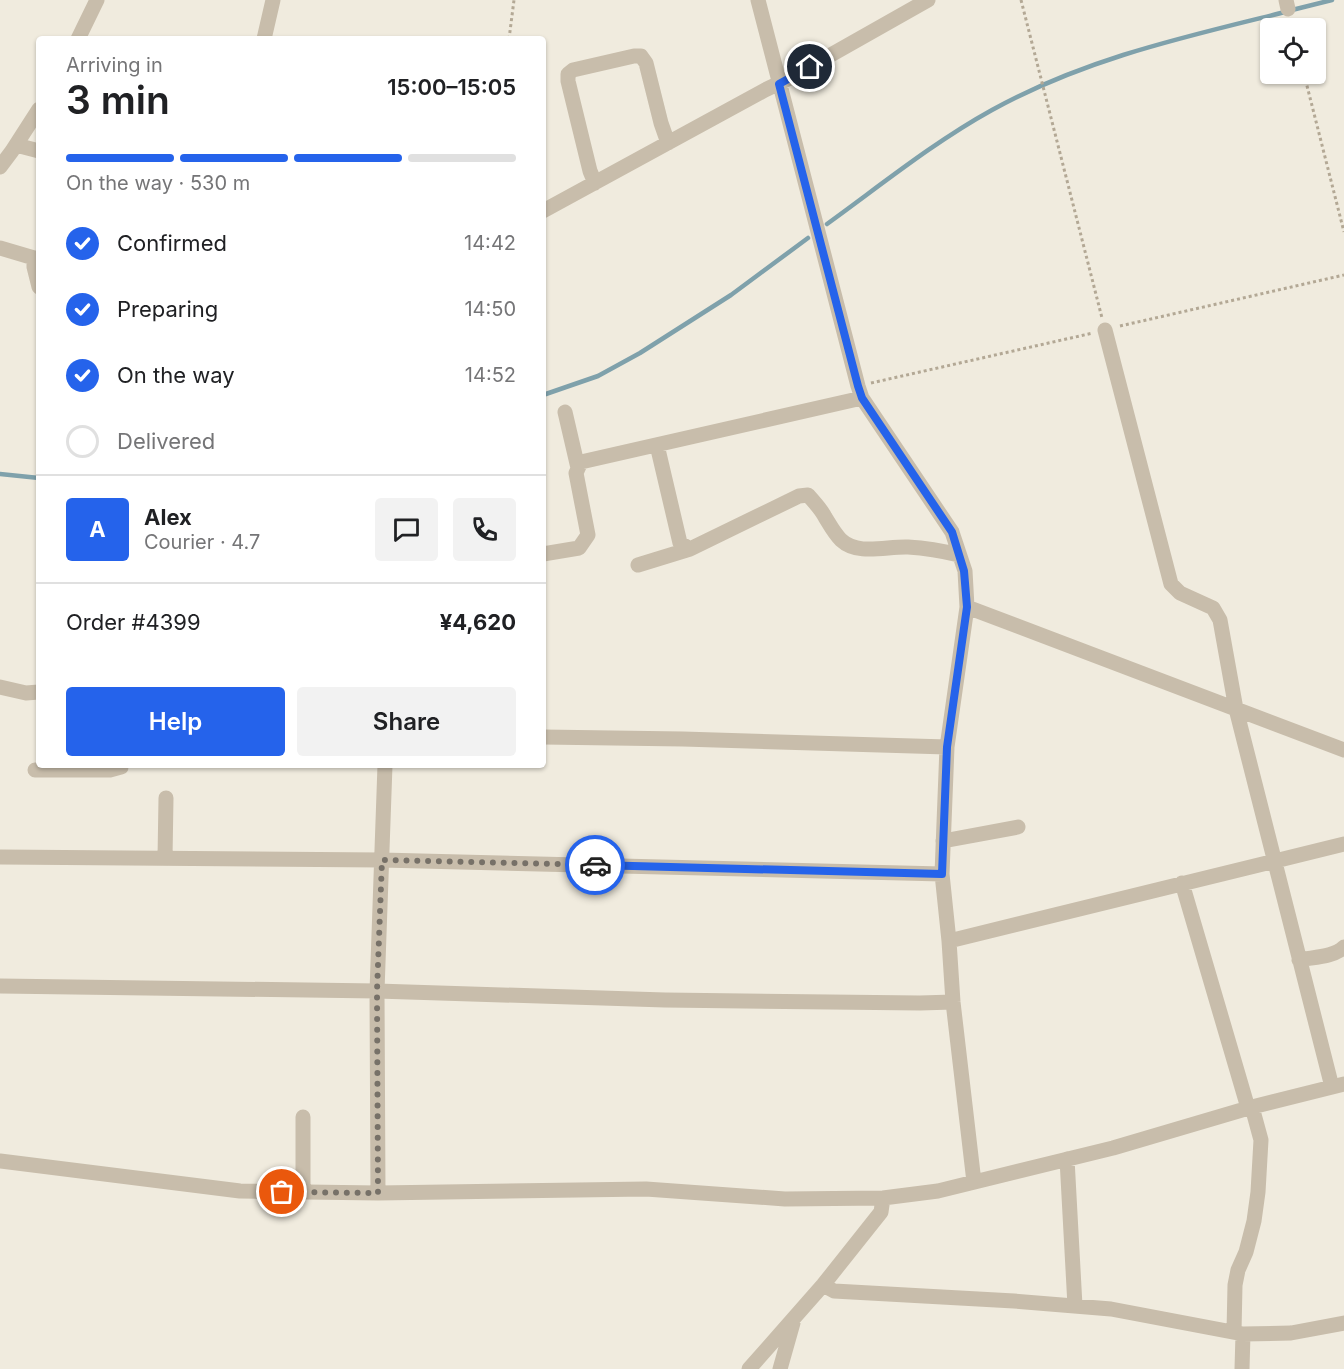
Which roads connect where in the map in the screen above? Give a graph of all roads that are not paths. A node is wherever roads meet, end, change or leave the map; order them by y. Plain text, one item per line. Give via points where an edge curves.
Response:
1 (97, 0) edge
2 (273, 0) edge
3 (758, 0) edge
4 (928, 0) edge
5 (79, 36) edge
6 (265, 36) edge
7 (779, 84) junction
8 (36, 114) edge
9 (668, 143) junction
10 (16, 145) junction
11 (36, 151) edge
12 (0, 167) edge
13 (595, 183) junction
14 (546, 209) edge
15 (0, 248) edge
16 (36, 258) edge
17 (1105, 330) road end
18 (862, 398) junction
19 (565, 412) dead end
20 (657, 445) junction
21 (578, 468) junction
22 (690, 549) junction
23 (546, 554) edge
24 (959, 555) junction
25 (638, 565) dead end
26 (967, 607) junction
27 (0, 687) edge
28 (36, 692) edge
29 (1236, 710) junction
30 (546, 737) edge
31 (947, 747) junction
32 (1344, 750) edge
33 (116, 768) edge
34 (385, 768) edge
35 (35, 770) dead end
36 (166, 798) dead end
37 (1018, 827) dead end
38 (943, 841) junction
39 (1344, 844) edge
40 (0, 857) edge
41 (165, 858) junction
42 (382, 860) junction
43 (1274, 861) junction
44 (942, 874) junction
45 (1182, 883) junction
46 (949, 941) junction
47 (1344, 946) edge
48 (1299, 960) junction
49 (0, 986) edge
50 (377, 991) junction
51 (953, 1002) junction
52 (1338, 1085) edge
53 (1250, 1107) junction
54 (303, 1118) dead end
55 (1067, 1159) junction
56 (0, 1161) edge
57 (974, 1182) junction
58 (303, 1192) junction
59 (378, 1193) junction
60 (883, 1198) junction
61 (823, 1285) junction
62 (1075, 1306) junction
63 (794, 1318) junction
64 (1344, 1323) edge
65 (1239, 1333) junction
66 (749, 1369) edge
67 (780, 1369) edge
68 (1242, 1369) edge

1 - 5 street
2 - 6 street
3 - 7 street
4 - 7 street
7 - 9 street
7 - 18 street
8 - 10 street
9 - 13 street
9 - 13 street via 641,56 573,70 568,81
10 - 11 street
10 - 12 street
13 - 14 street
15 - 16 street
17 - 29 street via 1171,584 1180,593 1213,608 1220,620
18 - 20 street
18 - 24 street via 952,532
19 - 21 street
20 - 21 street via 581,462
20 - 22 street via 680,543
21 - 23 street via 588,535 579,548
22 - 24 street via 808,495 842,541 855,548 906,547
22 - 25 street
24 - 26 street
26 - 29 street
26 - 31 street
27 - 28 street
29 - 32 street
29 - 43 street
30 - 31 street
31 - 38 street
33 - 35 street
34 - 42 street
36 - 41 street
37 - 38 street
38 - 44 street
39 - 43 street
40 - 41 street
41 - 42 street
42 - 44 street
42 - 50 street
43 - 45 street
43 - 48 street
44 - 46 street
45 - 46 street
45 - 53 street
46 - 51 street
47 - 48 street via 1335,953
48 - 52 street
49 - 50 street
50 - 51 street via 665,1000
50 - 59 street
51 - 57 street
52 - 53 street
53 - 55 street
53 - 65 street via 1261,1140 1254,1221 1235,1286
54 - 58 street
55 - 57 street
55 - 62 street
56 - 58 street via 240,1191
57 - 60 street
58 - 59 street
59 - 60 street via 646,1189 785,1199
60 - 61 street via 881,1212
61 - 62 street via 834,1291
61 - 63 street
62 - 65 street
63 - 66 street
63 - 67 street
64 - 65 street via 1291,1333
65 - 68 street

